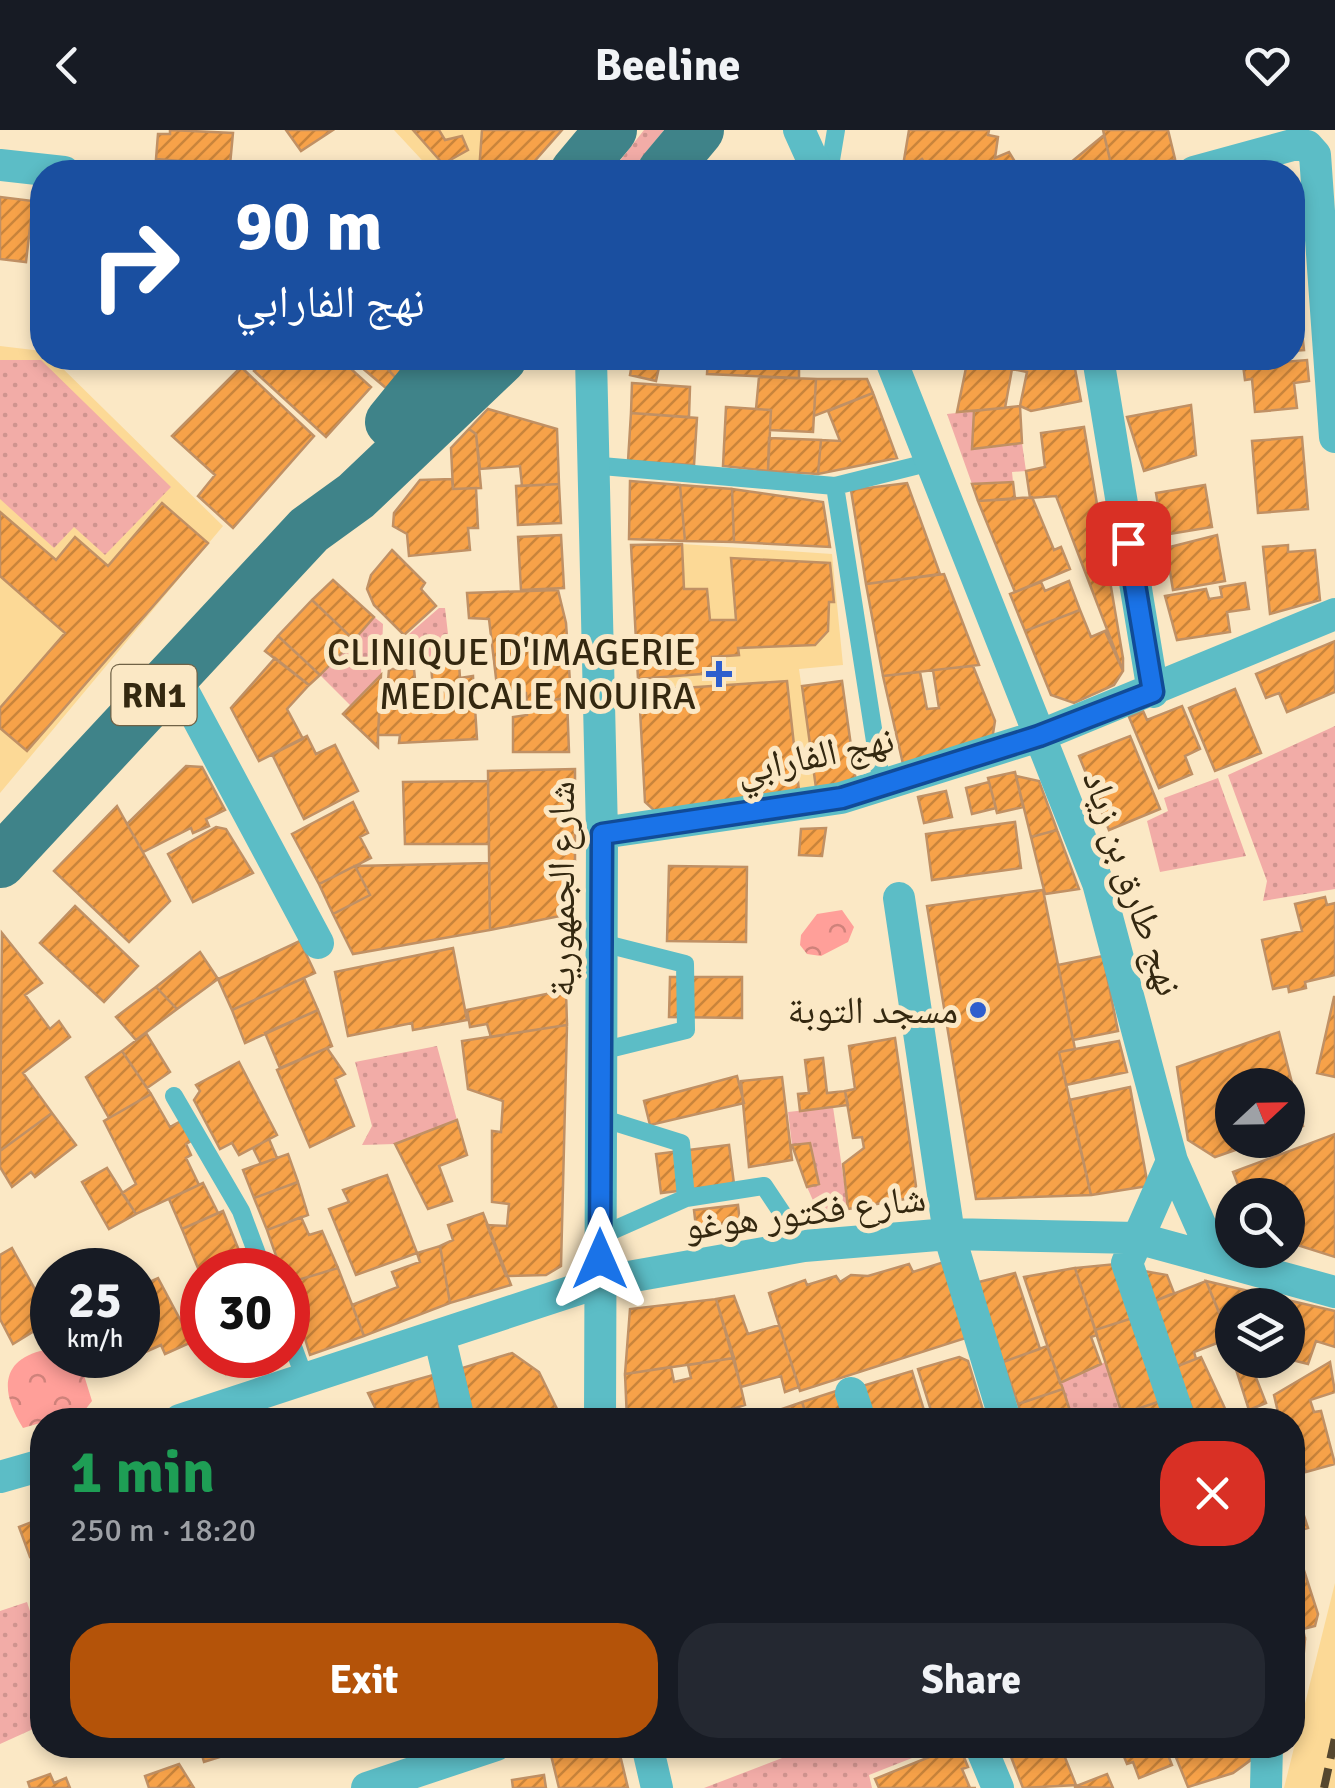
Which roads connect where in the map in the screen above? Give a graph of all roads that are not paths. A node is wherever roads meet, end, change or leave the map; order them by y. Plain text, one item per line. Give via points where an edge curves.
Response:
1 (611, 130) edge
2 (799, 130) edge
3 (836, 130) edge
4 (698, 131) edge
5 (586, 160) edge
6 (673, 160) edge
7 (813, 160) edge
8 (832, 160) edge
9 (1238, 160) edge
10 (0, 165) edge
11 (30, 168) edge
12 (433, 370) edge
13 (487, 370) edge
14 (591, 370) edge
15 (895, 370) edge
16 (1100, 370) edge
17 (1335, 437) edge
18 (931, 462) junction
19 (590, 464) junction
20 (836, 486) junction
21 (309, 530) junction
22 (1335, 614) edge
23 (174, 674) junction
24 (1153, 692) junction
25 (1039, 736) junction
26 (882, 786) junction
27 (602, 834) junction
28 (0, 862) edge
29 (899, 898) dead end
30 (318, 943) dead end
31 (602, 943) junction
32 (602, 1050) junction
33 (174, 1096) dead end
34 (601, 1118) junction
35 (1172, 1161) junction
36 (686, 1198) junction
37 (949, 1234) junction
38 (600, 1236) junction
39 (1136, 1238) junction
40 (804, 1246) junction
41 (255, 1248) edge
42 (1214, 1258) junction
43 (600, 1282) junction
44 (1335, 1292) edge
45 (439, 1335) junction
46 (305, 1379) joint
47 (217, 1408) edge
48 (456, 1408) edge
49 (600, 1408) edge
50 (1000, 1408) edge
51 (1176, 1408) edge
52 (30, 1469) edge
53 (0, 1478) edge
54 (457, 1758) edge
55 (651, 1758) edge
56 (985, 1758) edge
57 (1267, 1758) edge
58 (367, 1788) edge
59 (657, 1788) edge
60 (998, 1788) edge
61 (1266, 1788) edge

1 - 5 main road
2 - 7 street
3 - 8 lane
4 - 6 main road
9 - 17 street via 1296,144 1307,146 1316,160
10 - 11 street
12 - 21 main road, RN1 via 341,478
13 - 21 main road, RN1 via 356,496
14 - 19 street, شارع الجمهورية
15 - 18 street, نهج طارق بن زياد
16 - 24 street
18 - 20 lane
18 - 25 street, نهج طارق بن زياد
19 - 20 lane
19 - 27 street, شارع الجمهورية
20 - 26 lane
21 - 23 main road, RN1
22 - 24 street, نهج الفارابي
23 - 28 main road, RN1
23 - 30 street
24 - 25 street, نهج الفارابي
25 - 26 street, نهج الفارابي
25 - 35 street, نهج طارق بن زياد via 1098,883
26 - 27 street, نهج الفارابي via 842,798
27 - 31 street, شارع الجمهورية
29 - 37 street
31 - 32 street, شارع الجمهورية
31 - 32 lane via 684,964 686,1030
32 - 34 street, شارع الجمهورية
33 - 41 lane
34 - 36 lane via 680,1143
34 - 38 street, شارع الجمهورية
35 - 39 street
35 - 42 street, نهج طارق بن زياد
36 - 38 lane
36 - 40 lane via 764,1186
37 - 39 street, شارع فكتور هوغو
37 - 40 street, شارع فكتور هوغو
37 - 50 street
38 - 43 street, شارع الجمهورية
39 - 42 street, شارع فكتور هوغو
39 - 51 street via 1127,1264
40 - 43 street, شارع فكتور هوغو
42 - 44 street, شارع فكتور هوغو
43 - 45 street, شارع فكتور هوغو
43 - 49 street, شارع الجمهورية
45 - 46 street, شارع فكتور هوغو
45 - 48 street
46 - 47 street, شارع فكتور هوغو
52 - 53 street
54 - 58 street
55 - 59 street
56 - 60 street
57 - 61 street

